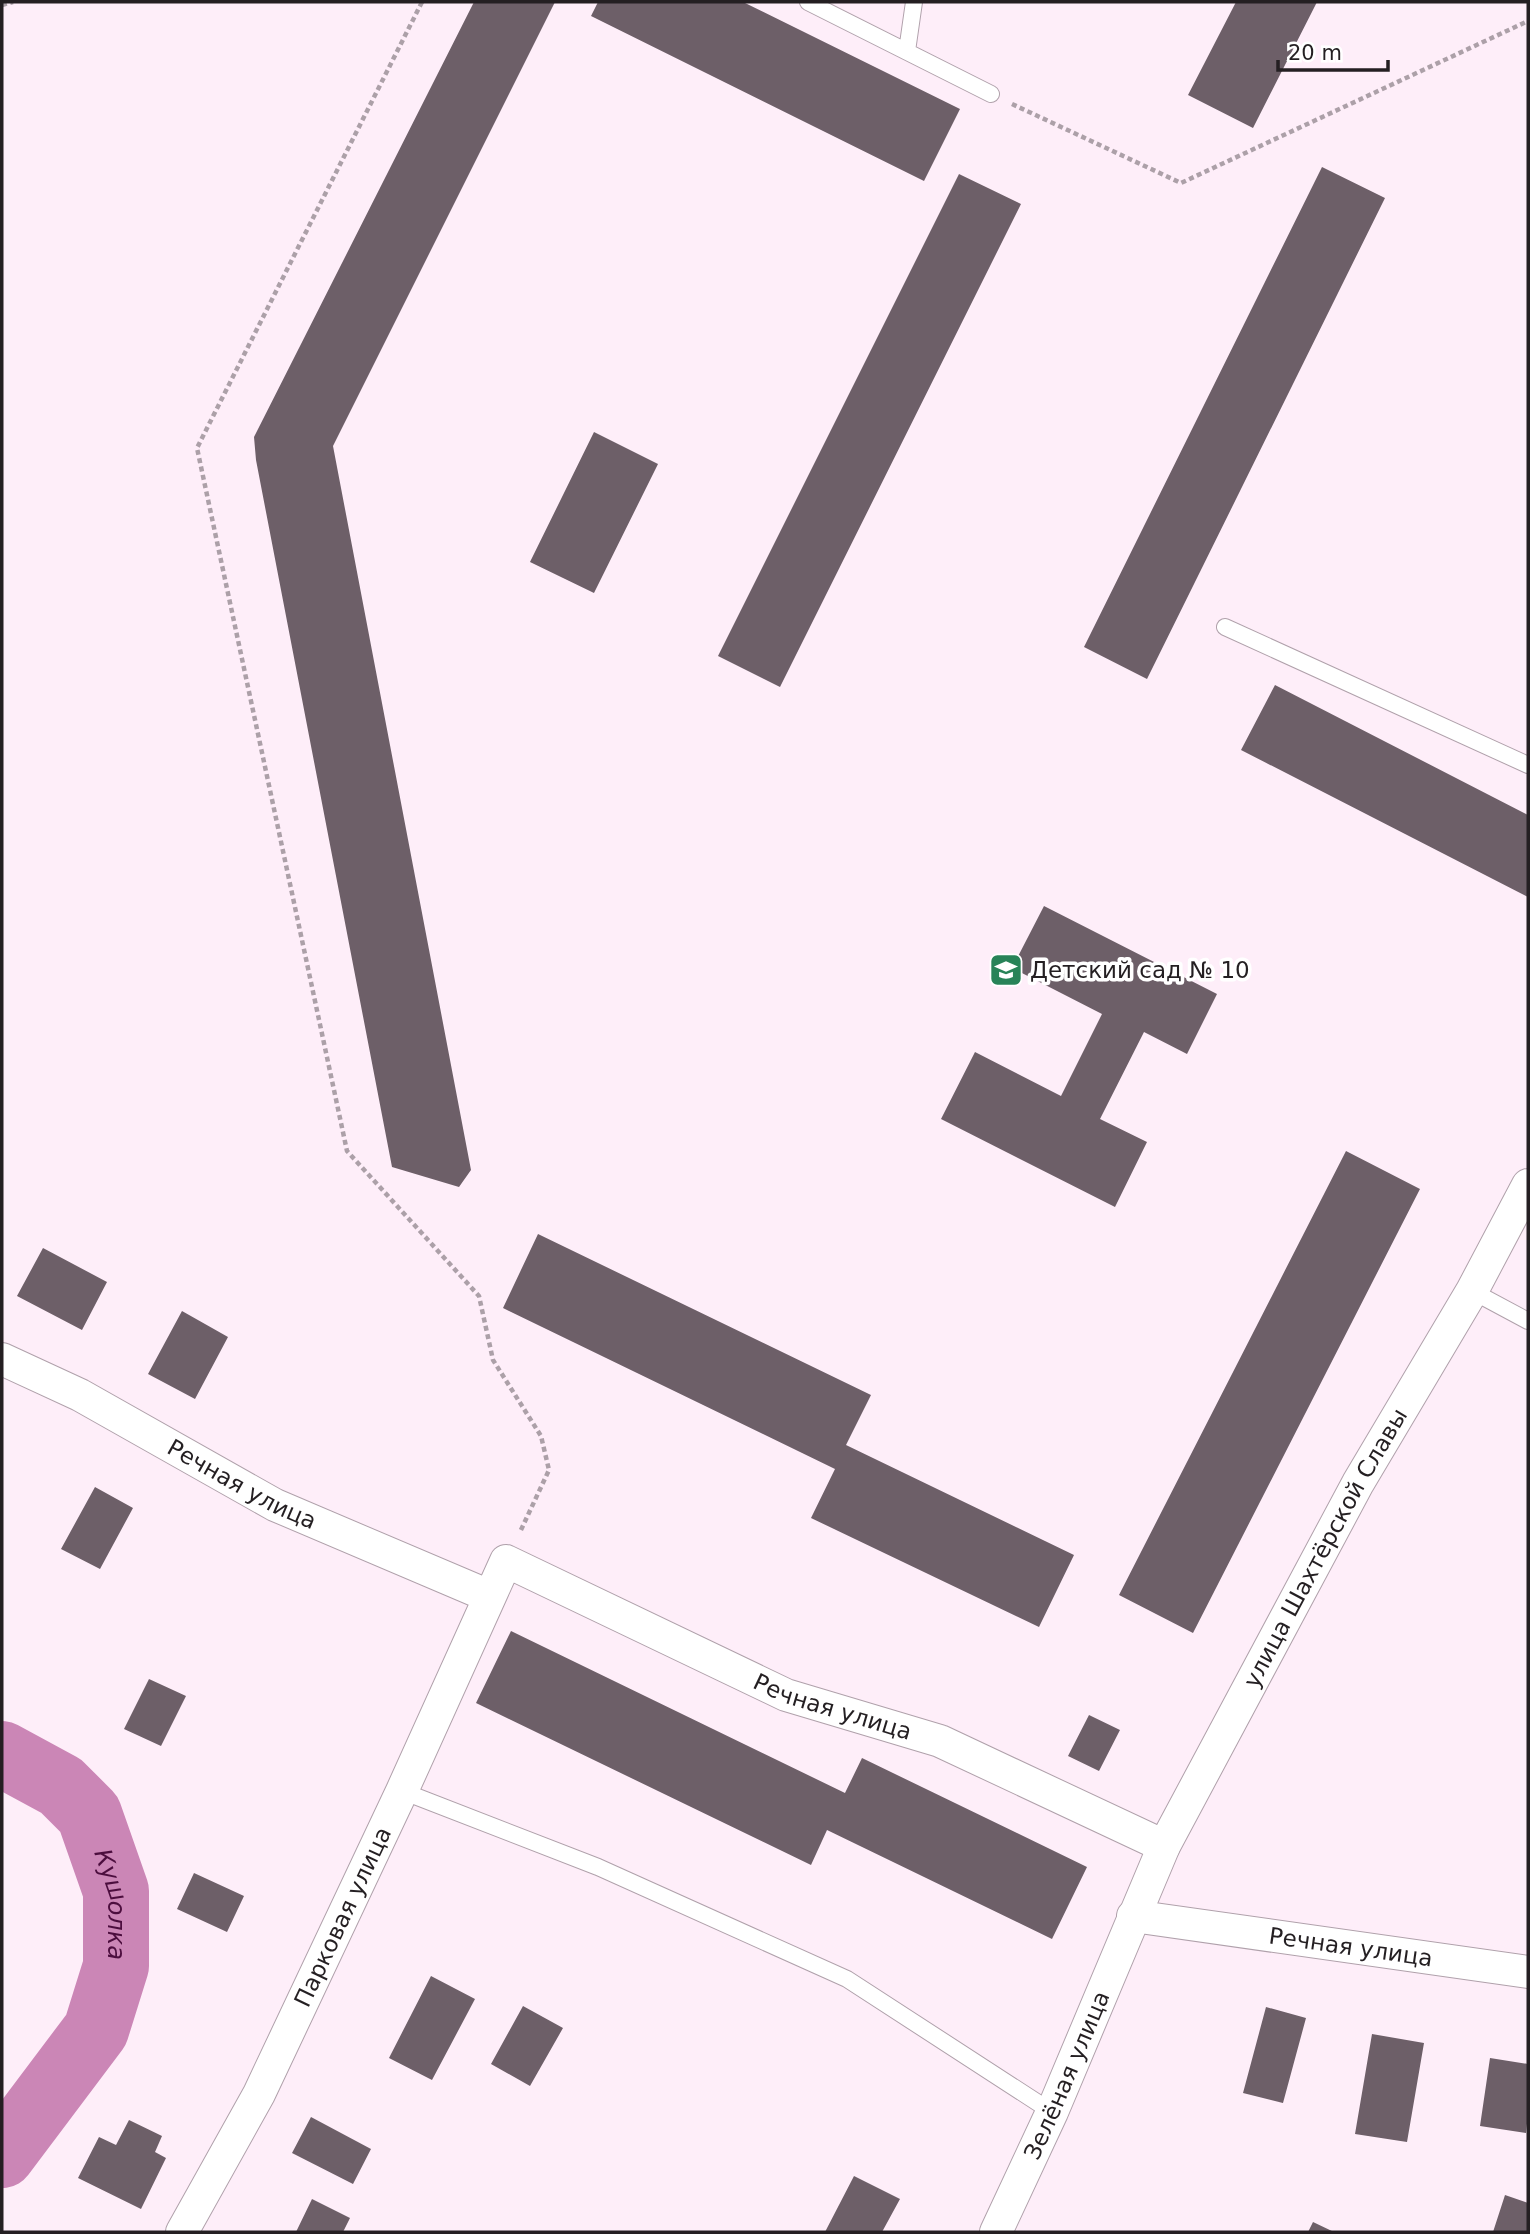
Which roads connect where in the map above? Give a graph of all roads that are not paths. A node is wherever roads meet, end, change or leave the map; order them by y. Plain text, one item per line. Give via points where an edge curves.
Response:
1 (808, 2) edge
2 (914, 2) edge
3 (907, 51) junction
4 (990, 94) road end
5 (1225, 627) dead end
6 (1528, 765) edge
7 (1528, 1185) edge
8 (1472, 1291) junction
9 (1528, 1321) edge
10 (2, 1359) edge
11 (506, 1561) joint
12 (489, 1596) junction
13 (402, 1791) junction
14 (1164, 1846) junction
15 (1133, 1916) junction
16 (1528, 1972) edge
17 (1052, 2112) junction
18 (182, 2232) edge
19 (996, 2232) edge

1 - 3 lane
2 - 3 lane
3 - 4 lane
5 - 6 lane
7 - 8 street, улица Шахтёрской Славы
8 - 9 lane
8 - 14 street, улица Шахтёрской Славы via 1358,1483
10 - 12 street, Речная улица via 80,1395 275,1505
11 - 12 street, Парковая улица
11 - 14 street, Речная улица via 786,1695 940,1741
12 - 13 street, Парковая улица
13 - 17 lane via 598,1867 847,1979
13 - 18 street, Парковая улица via 259,2094
14 - 15 street, улица Шахтёрской Славы
15 - 16 street, Речная улица
15 - 17 street, Зелёная улица
17 - 19 street, Зелёная улица

